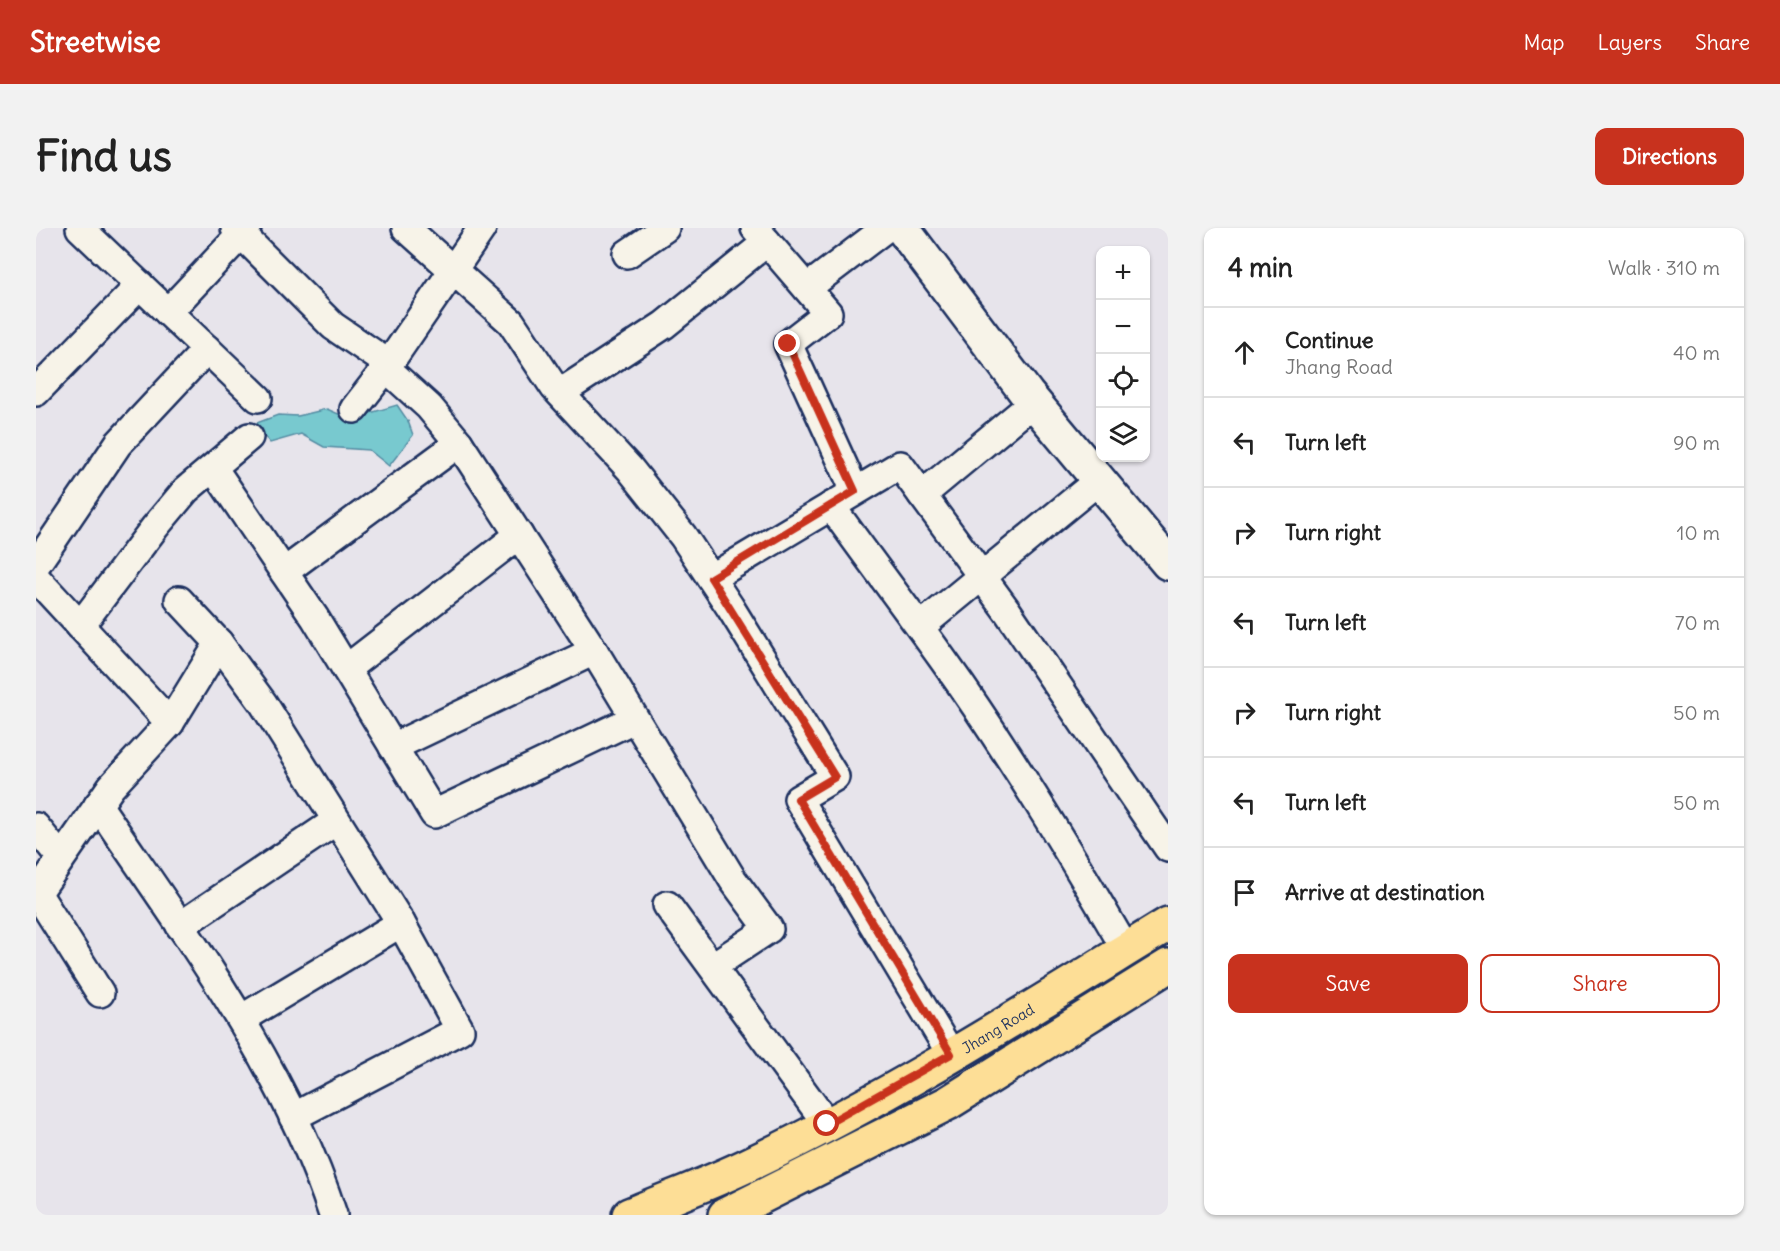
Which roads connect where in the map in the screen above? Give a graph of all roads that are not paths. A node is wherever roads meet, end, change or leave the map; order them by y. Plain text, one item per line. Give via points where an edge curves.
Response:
1 (80, 228) edge
2 (406, 228) edge
3 (482, 228) edge
4 (665, 228) edge
5 (886, 228) edge
6 (902, 228) edge
7 (241, 230) edge
8 (761, 235) edge
9 (627, 254) dead end
10 (451, 270) junction
11 (140, 285) junction
12 (807, 288) junction
13 (168, 312) junction
14 (207, 350) junction
15 (387, 366) junction
16 (36, 392) edge
17 (560, 393) junction
18 (258, 398) dead end
19 (1034, 402) junction
20 (354, 409) dead end
21 (249, 437) dead end
22 (459, 443) junction
23 (213, 469) junction
24 (1099, 480) junction
25 (855, 491) junction
26 (922, 495) junction
27 (831, 506) junction
28 (519, 535) junction
29 (1168, 563) edge
30 (36, 565) edge
31 (284, 572) junction
32 (711, 578) junction
33 (983, 578) junction
34 (36, 579) edge
35 (178, 600) dead end
36 (80, 626) junction
37 (920, 627) junction
38 (219, 643) junction
39 (594, 651) junction
40 (346, 669) junction
41 (634, 719) junction
42 (170, 723) junction
43 (393, 747) junction
44 (98, 805) junction
45 (336, 821) junction
46 (36, 827) edge
47 (1168, 848) edge
48 (61, 858) junction
49 (37, 894) edge
50 (667, 905) dead end
51 (401, 923) junction
52 (1168, 924) edge
53 (180, 926) junction
54 (1126, 950) junction
55 (713, 966) junction
56 (1168, 966) edge
57 (100, 993) dead end
58 (241, 1019) junction
59 (951, 1054) junction
60 (293, 1117) junction
61 (827, 1124) junction
62 (333, 1215) edge
63 (629, 1215) edge
64 (725, 1215) edge

1 - 11 street
2 - 10 street
3 - 10 street
4 - 9 street
5 - 12 street
6 - 19 street
7 - 13 street
7 - 15 street via 333,326
8 - 12 street
8 - 17 street via 664,325
10 - 15 street
10 - 17 street via 511,322
11 - 13 street
11 - 16 street
12 - 25 street via 828,313 788,344
13 - 14 street
14 - 18 street
14 - 30 street via 118,444
15 - 20 street
15 - 22 street via 429,406
17 - 32 street via 630,469
19 - 24 street
19 - 26 street
21 - 23 street
22 - 28 street
22 - 31 street
23 - 31 street
23 - 36 street via 186,490
24 - 29 street
24 - 33 street
25 - 26 street via 900,465
25 - 27 street
26 - 33 street
27 - 32 street
27 - 37 street
28 - 39 street
28 - 40 street
31 - 40 street
32 - 59 street via 835,777 798,799
33 - 37 street
33 - 47 street
34 - 36 street
35 - 38 street
36 - 42 street
37 - 54 street via 999,742
38 - 42 street
38 - 45 street via 263,703
39 - 41 street
39 - 43 street
40 - 43 street
41 - 43 street via 434,814
41 - 55 street via 733,880 769,929
42 - 44 street
44 - 48 street
44 - 53 street
45 - 51 street
45 - 53 street
46 - 48 street
48 - 49 street
49 - 57 street
50 - 55 street
51 - 58 street
51 - 60 street via 460,1030
52 - 54 main road, Jhang Road
53 - 58 street
54 - 59 main road, Jhang Road
55 - 61 street
56 - 64 main road via 948,1103
58 - 60 street
59 - 61 main road, Jhang Road
60 - 62 street
61 - 63 main road, Jhang Road via 750,1164

